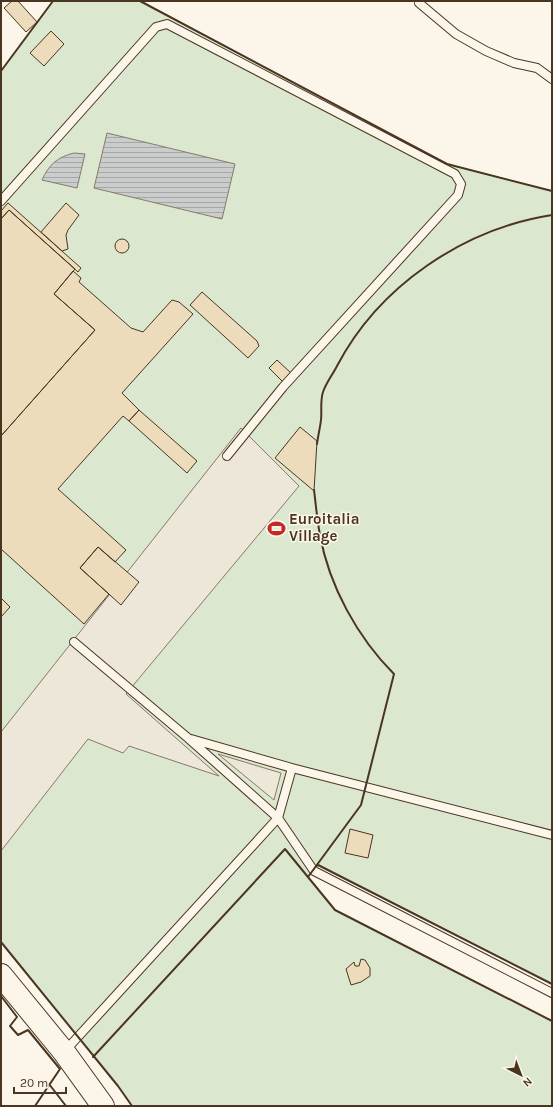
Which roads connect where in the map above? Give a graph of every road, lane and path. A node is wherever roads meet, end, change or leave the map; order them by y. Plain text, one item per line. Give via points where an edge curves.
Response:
1 (419, 3) dead end
2 (552, 79) edge
3 (1, 201) edge
4 (227, 456) dead end
5 (74, 642) dead end
6 (188, 738) junction
7 (292, 768) junction
8 (278, 818) junction
9 (552, 835) edge
10 (1, 975) edge
11 (552, 993) edge
12 (64, 1052) junction
13 (103, 1106) edge

1 - 2 lane via 456,34 514,63 537,68
3 - 4 lane via 156,27 167,24 455,174 461,184 458,195 283,387
5 - 6 lane
6 - 7 lane
6 - 8 lane
7 - 8 lane
7 - 9 lane
8 - 11 lane via 314,871
8 - 12 lane
10 - 12 street
12 - 13 street

